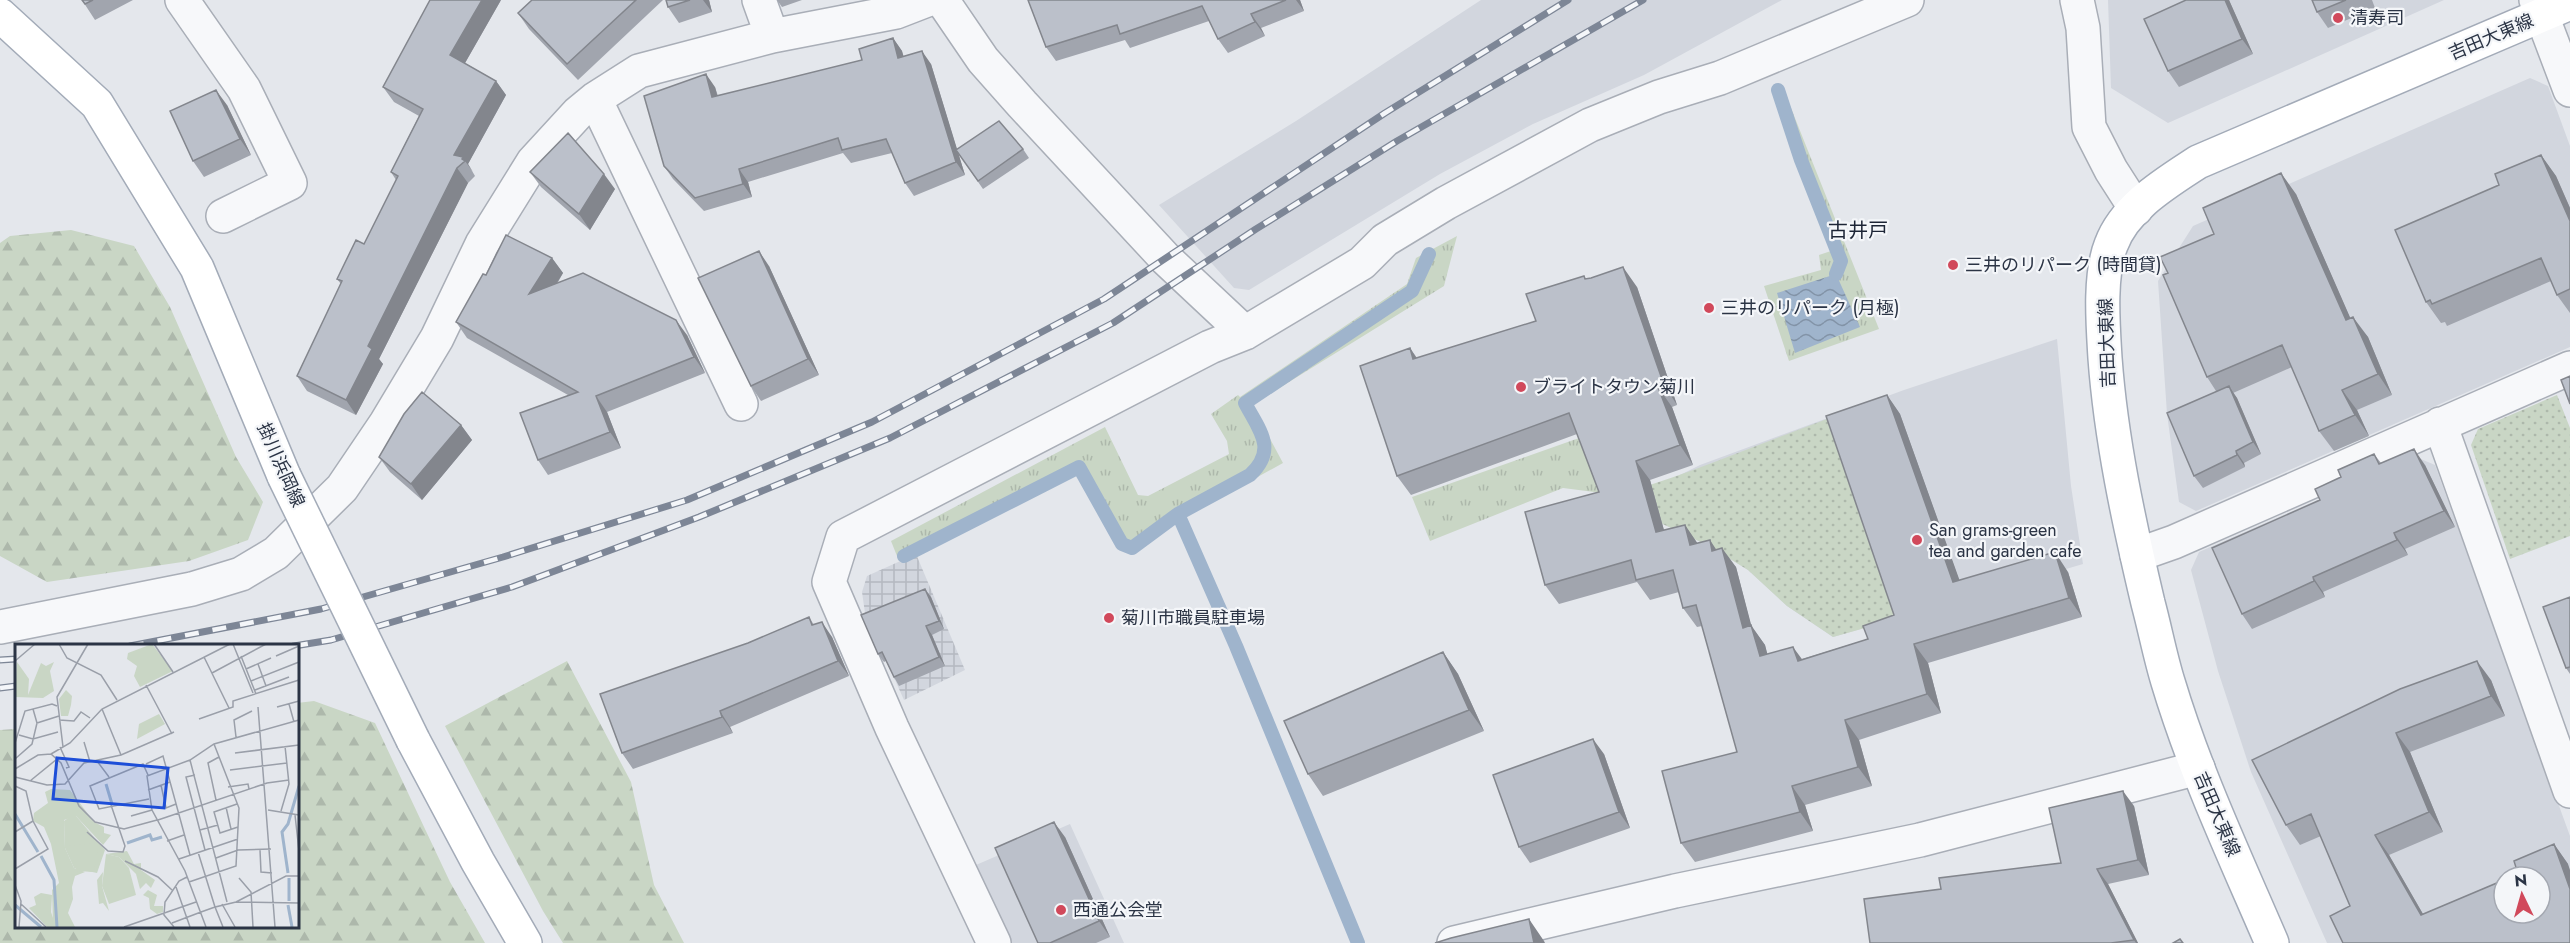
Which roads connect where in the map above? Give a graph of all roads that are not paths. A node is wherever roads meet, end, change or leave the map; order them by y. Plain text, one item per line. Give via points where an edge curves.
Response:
1 (182, 0) edge
2 (759, 0) edge
3 (927, 0) edge
4 (942, 0) edge
5 (1907, 0) edge
6 (2077, 0) edge
7 (2549, 6) edge
8 (4, 24) edge
9 (772, 36) junction
10 (2570, 90) edge
11 (595, 99) junction
12 (2136, 209) junction
13 (223, 216) dead end
14 (1245, 333) junction
15 (2570, 368) edge
16 (741, 404) dead end
17 (2440, 424) junction
18 (2136, 555) junction
19 (0, 627) edge
20 (2198, 768) junction
21 (2570, 791) edge
22 (525, 943) edge
23 (994, 943) edge
24 (1454, 943) edge
25 (2272, 943) edge

1 - 13 street via 244,88 290,183
2 - 9 street
3 - 9 street via 896,12
4 - 14 street via 983,60 1022,104 1166,259
5 - 14 street via 1720,78 1590,124 1385,240 1362,262
6 - 12 street via 2083,28 2090,128
7 - 10 street
7 - 12 main road, 吉田大東線 via 2198,162 2161,186
8 - 22 main road, 掛川浜岡線, bridge via 97,104 197,268 284,476 413,741
9 - 11 street via 639,72
11 - 16 street
11 - 19 street via 533,162 482,244 437,338 342,488 276,553 241,574 192,589
12 - 18 main road, 吉田大東線 via 2120,226 2110,246 2104,286 2108,390
14 - 23 street via 1210,346 843,537 829,582 892,728
15 - 17 street
17 - 18 street via 2174,542
17 - 21 street
18 - 20 main road, 吉田大東線 via 2167,682
20 - 24 street via 1920,840 1675,891
20 - 25 main road, 吉田大東線

